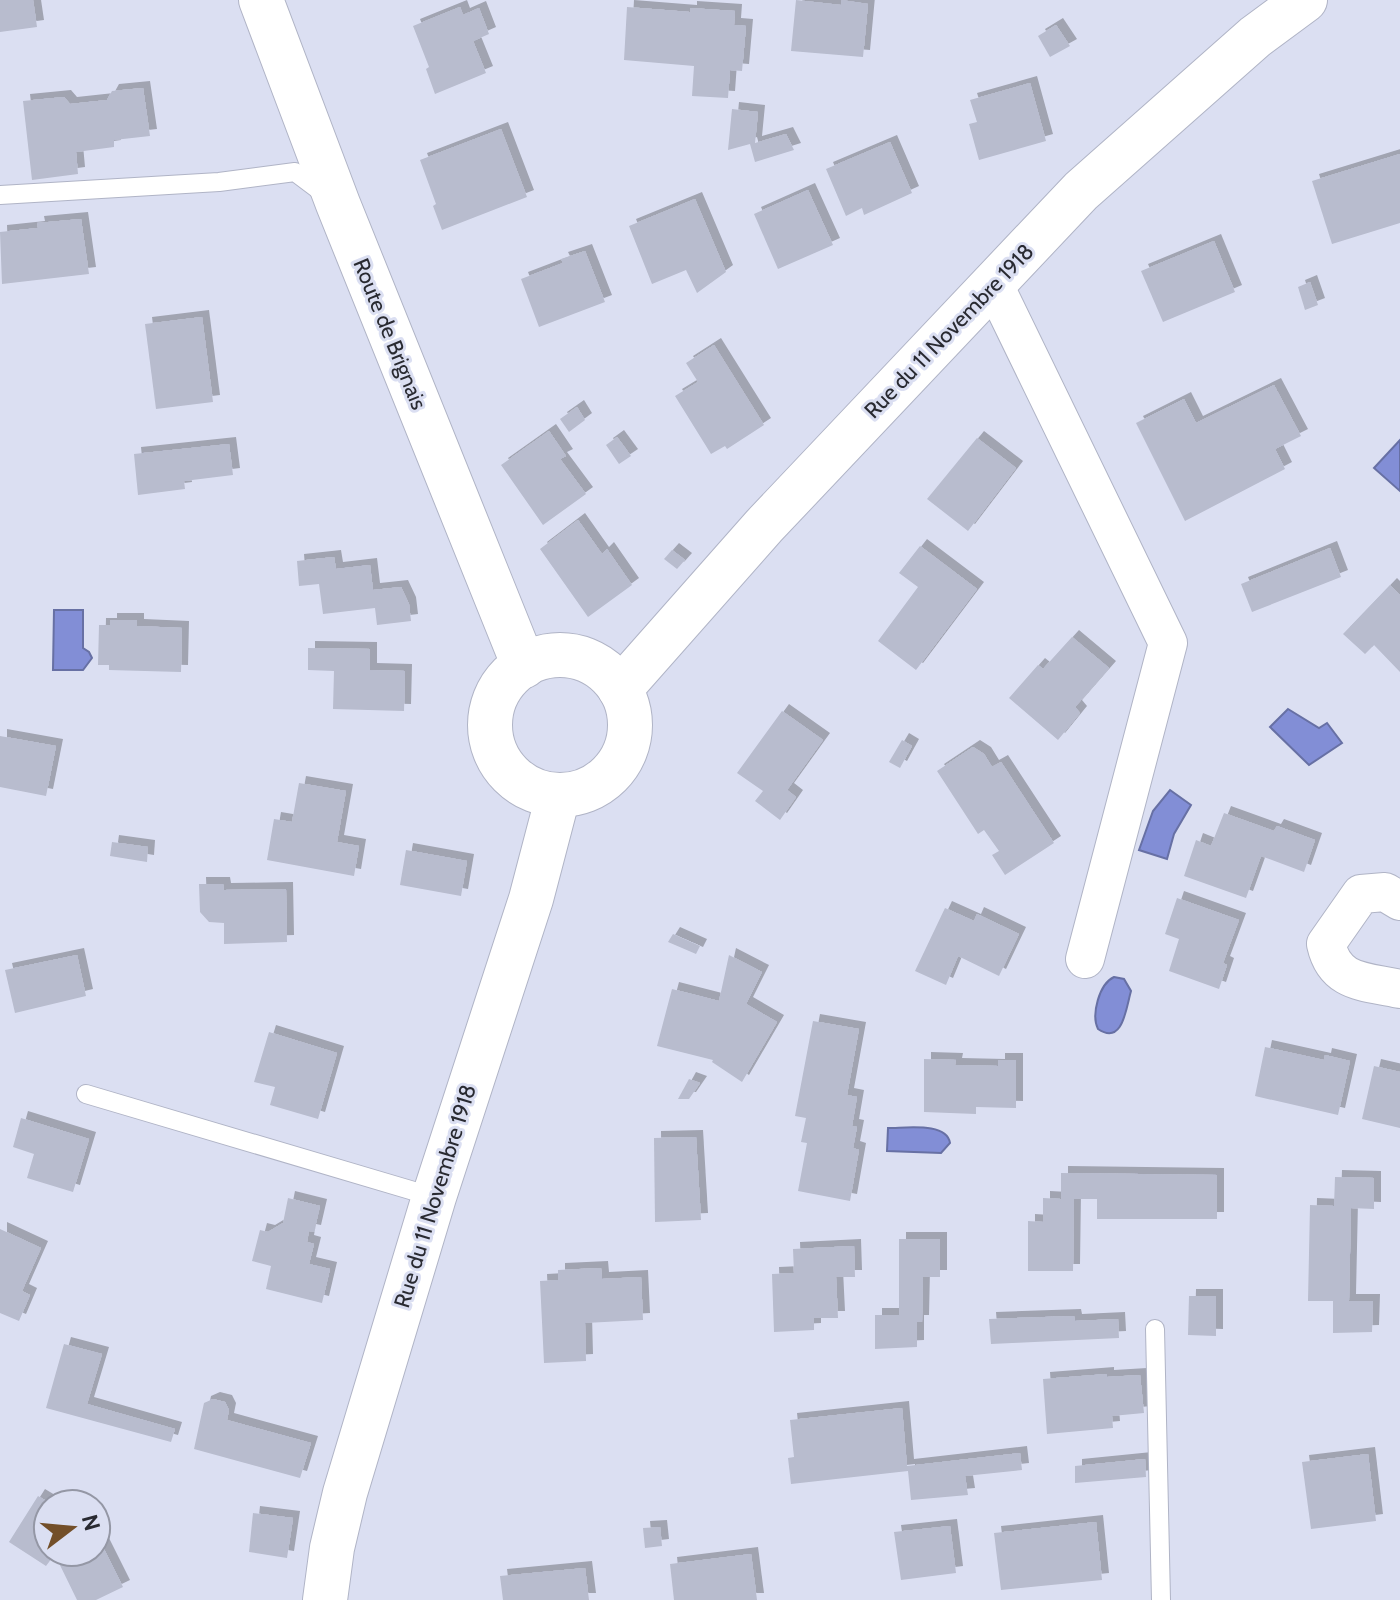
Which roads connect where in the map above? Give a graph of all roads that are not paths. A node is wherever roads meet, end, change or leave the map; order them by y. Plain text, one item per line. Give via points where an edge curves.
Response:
1 (261, 0) edge
2 (1305, 0) edge
3 (0, 195) edge
4 (338, 204) junction
5 (994, 285) junction
6 (524, 666) junction
7 (620, 689) junction
8 (558, 796) junction
9 (1400, 901) edge
10 (1085, 959) dead end
11 (1400, 989) edge
12 (86, 1094) dead end
13 (434, 1197) junction
14 (1155, 1329) dead end
15 (325, 1600) edge
16 (1161, 1600) edge

1 - 4 street, Route de Brignais
2 - 5 street, Rue du 11 Novembre 1918 via 1255,37 1081,191
3 - 4 lane via 219,182 295,172
4 - 6 street, Route de Brignais
5 - 7 street, Rue du 11 Novembre 1918 via 764,526
5 - 10 street via 1168,643
6 - 7 street via 566,655 606,672
6 - 8 street via 498,692 490,728 494,748 519,782
7 - 8 street via 629,709 630,731 614,770 599,784
8 - 13 street, Rue du 11 Novembre 1918 via 531,899
9 - 11 street via 1385,892 1361,894 1326,944 1330,961 1345,977
12 - 13 lane
13 - 15 street, Rue du 11 Novembre 1918 via 345,1493
14 - 16 lane

